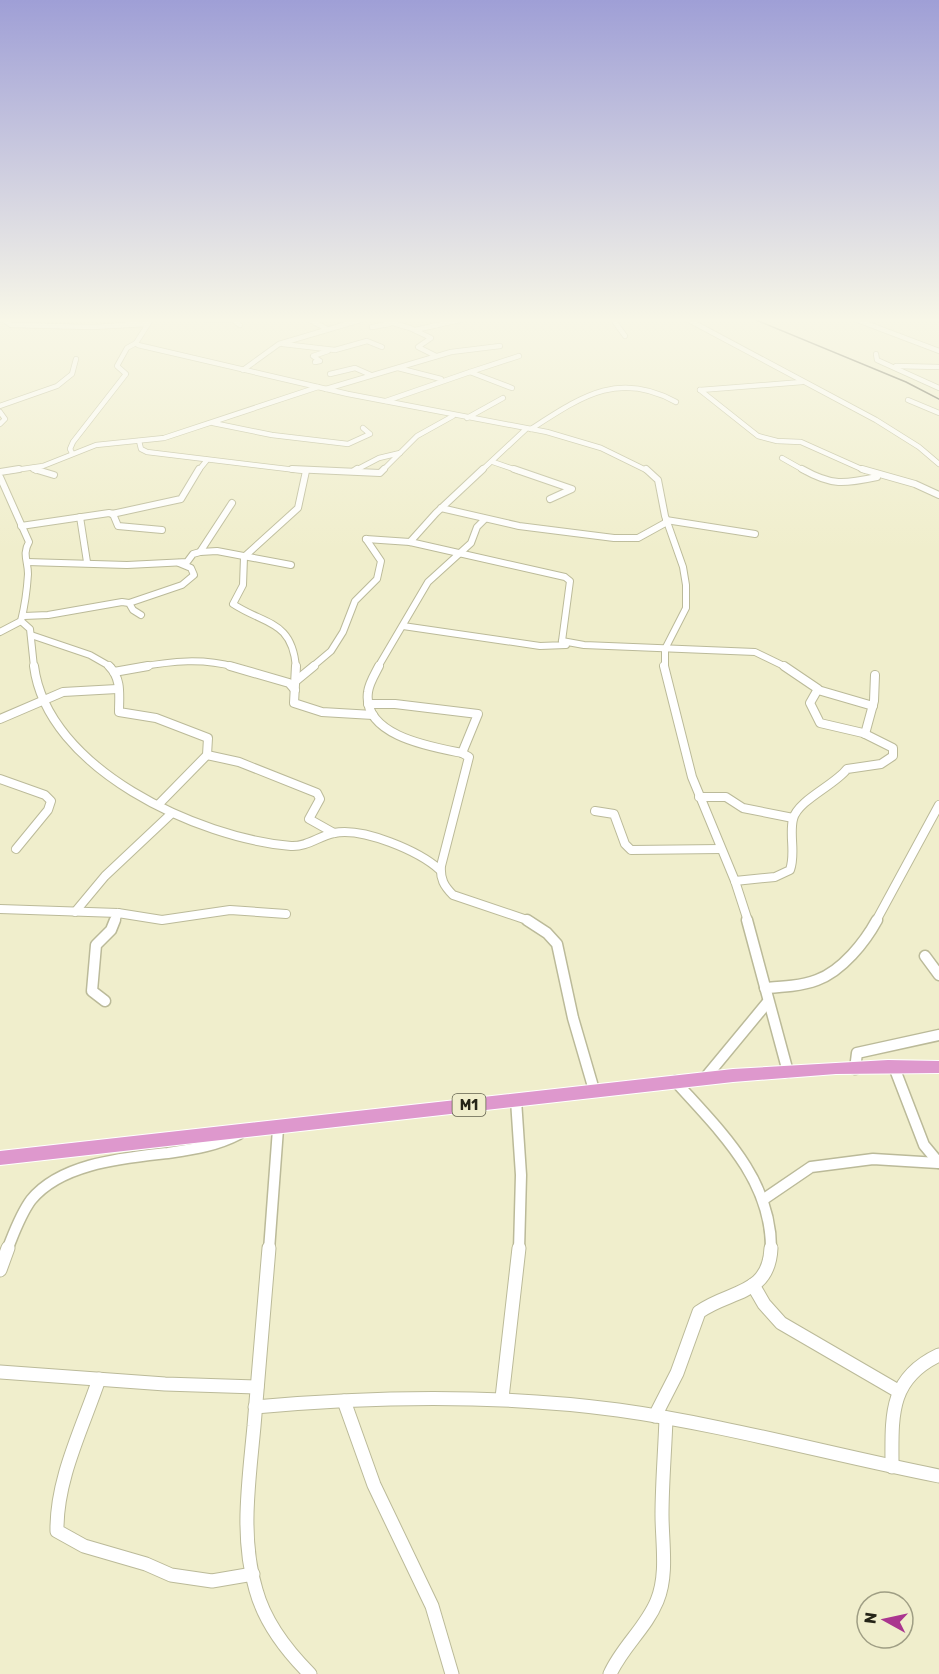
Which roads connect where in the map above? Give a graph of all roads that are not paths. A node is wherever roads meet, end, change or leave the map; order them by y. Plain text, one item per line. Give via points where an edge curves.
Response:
1 (32, 396) edge
2 (109, 396) edge
3 (297, 396) edge
4 (361, 396) edge
5 (398, 396) edge
6 (595, 396) edge
7 (661, 396) edge
8 (707, 396) edge
9 (829, 396) edge
10 (503, 398) dead end
11 (908, 400) dead end
12 (384, 401) junction
13 (676, 402) dead end
14 (12, 403) junction
15 (0, 405) edge
16 (1, 413) edge
17 (939, 413) edge
18 (453, 416) junction
19 (467, 418) junction
20 (213, 423) junction
21 (0, 424) edge
22 (363, 428) dead end
23 (529, 429) junction
24 (139, 441) junction
25 (72, 453) junction
26 (400, 453) junction
27 (782, 458) dead end
28 (207, 460) junction
29 (493, 462) junction
30 (939, 464) edge
31 (33, 468) junction
32 (306, 471) junction
33 (353, 471) junction
34 (0, 472) edge
35 (54, 474) dead end
36 (0, 477) edge
37 (880, 477) junction
38 (939, 495) edge
39 (550, 499) dead end
40 (232, 503) dead end
41 (441, 508) junction
42 (112, 514) junction
43 (80, 517) junction
44 (485, 519) junction
45 (667, 521) junction
46 (21, 526) junction
47 (162, 530) dead end
48 (755, 534) dead end
49 (410, 543) junction
50 (200, 552) junction
51 (460, 554) junction
52 (244, 557) junction
53 (27, 562) junction
54 (87, 562) junction
55 (179, 563) junction
56 (291, 565) dead end
57 (129, 603) junction
58 (141, 615) dead end
59 (23, 619) junction
60 (403, 626) junction
61 (0, 632) edge
62 (31, 635) junction
63 (564, 643) junction
64 (576, 644) joint
65 (665, 649) junction
66 (114, 672) junction
67 (875, 675) dead end
68 (297, 680) junction
69 (117, 689) junction
70 (295, 690) junction
71 (818, 690) junction
72 (42, 699) junction
73 (368, 704) junction
74 (873, 706) junction
75 (373, 715) junction
76 (0, 719) edge
77 (865, 734) junction
78 (462, 753) junction
79 (207, 755) junction
80 (0, 779) edge
81 (699, 796) junction
82 (158, 805) junction
83 (939, 805) edge
84 (595, 811) dead end
85 (172, 813) junction
86 (794, 818) junction
87 (334, 833) junction
88 (16, 849) dead end
89 (721, 849) junction
90 (440, 870) junction
91 (735, 881) junction
92 (0, 909) edge
93 (75, 912) junction
94 (118, 913) junction
95 (286, 914) dead end
96 (925, 956) dead end
97 (939, 975) edge
98 (765, 987) junction
99 (105, 1001) dead end
100 (767, 1003) junction
101 (939, 1035) edge
102 (939, 1067) edge
103 (894, 1068) junction
104 (855, 1069) junction
105 (788, 1071) junction
106 (705, 1078) junction
107 (675, 1081) junction
108 (594, 1090) junction
109 (516, 1100) junction
110 (278, 1129) junction
111 (242, 1132) junction
112 (0, 1158) edge
113 (938, 1163) edge
114 (764, 1199) junction
115 (0, 1270) edge
116 (753, 1285) junction
117 (939, 1355) edge
118 (0, 1372) edge
119 (99, 1379) junction
120 (257, 1387) junction
121 (898, 1391) junction
122 (502, 1398) junction
123 (344, 1401) junction
124 (255, 1407) junction
125 (661, 1417) junction
126 (892, 1467) junction
127 (939, 1476) edge
128 (253, 1574) junction
129 (310, 1674) edge
130 (452, 1674) edge
131 (610, 1674) edge

1 - 14 street
2 - 25 street via 73,442
3 - 20 street
4 - 12 street
5 - 12 street
6 - 23 street
7 - 13 street
8 - 37 street via 758,436 801,442
9 - 30 street via 876,420
10 - 19 street
11 - 17 street
12 - 18 street
14 - 15 street
14 - 16 street
16 - 21 street via 5,419
18 - 19 street
18 - 26 street via 417,436
19 - 23 street
20 - 22 street via 348,444 370,434
20 - 24 street
23 - 29 street
23 - 45 street via 601,448 644,467 658,480
24 - 25 street via 105,444
24 - 28 street via 141,449 147,452
25 - 31 street
26 - 33 street
26 - 33 street via 380,472
27 - 37 street via 825,482
28 - 32 street
28 - 42 street via 181,499
29 - 39 street via 572,489
29 - 41 street
31 - 34 street
31 - 35 street
32 - 33 street
32 - 52 street via 298,508
36 - 46 street
37 - 38 street via 915,484
40 - 50 street
41 - 44 street
41 - 49 street
42 - 43 street
42 - 47 street via 123,527
43 - 46 street
43 - 54 street
44 - 45 street via 627,539 644,536
44 - 51 street
45 - 48 street
45 - 65 street via 683,567 687,599 684,615
46 - 53 street via 29,542 24,551
49 - 51 street
49 - 68 street via 366,539 381,561 377,579 355,601 331,651
50 - 52 street
50 - 55 street
51 - 60 street via 428,582
51 - 63 street via 570,581
52 - 56 street
52 - 68 street via 243,585 233,604 282,629 298,659
53 - 54 street
53 - 59 street
54 - 55 street
55 - 57 street via 191,568 194,575 182,585
57 - 58 street
57 - 59 street
59 - 61 street
59 - 62 street
60 - 63 street via 540,646
60 - 73 street via 372,681
62 - 66 street via 91,656
62 - 72 street via 34,677
63 - 64 street
64 - 65 street
65 - 71 street via 756,652 776,660
65 - 81 street via 663,660 676,722
66 - 69 street
66 - 70 street via 213,661 289,683
67 - 74 street
68 - 70 street
69 - 72 street via 69,691
69 - 79 street via 119,712 156,718 206,736
70 - 75 street via 294,704 302,708
71 - 74 street
71 - 77 street via 810,703 820,723
72 - 76 street
72 - 82 street via 64,734 90,758
73 - 75 street
73 - 78 street via 478,714 471,723 470,744
74 - 77 street
75 - 78 street via 409,742
77 - 86 street via 893,748 895,753 881,764 847,769 840,780 817,791
78 - 90 street via 469,757 469,767
79 - 82 street
79 - 87 street via 239,762 317,793 320,799 309,819
80 - 88 street via 45,795 51,801
81 - 86 street via 726,796 743,808
81 - 89 street
82 - 85 street
83 - 98 street via 872,930 861,943 818,980
84 - 89 street via 614,814 631,850
85 - 87 street via 230,834 288,846 310,845
85 - 93 street via 105,876
86 - 91 street via 790,870 775,877
87 - 90 street via 364,836 417,854
89 - 91 street
90 - 108 street via 446,890 507,911 537,926 558,944 573,1018
91 - 98 street
92 - 93 street
93 - 94 street
94 - 95 street via 160,919 230,910
94 - 99 street via 111,930 96,945 92,991
96 - 97 street
98 - 100 street
100 - 105 street
100 - 106 street
101 - 104 street via 857,1053
102 - 103 main road, M1
103 - 104 main road, M1
103 - 113 street via 924,1145
104 - 105 main road, M1
105 - 106 main road, M1
106 - 107 main road, M1
107 - 108 main road, M1
107 - 114 street via 736,1150
108 - 109 main road, M1
109 - 110 main road, M1
109 - 122 street via 523,1208 518,1288
110 - 111 main road, M1
110 - 120 street
111 - 112 main road, M1
111 - 115 street via 211,1148 125,1158 88,1168 44,1187 21,1218
113 - 114 street via 867,1159 811,1167
114 - 116 street via 771,1224 770,1261 763,1278
116 - 121 street via 781,1323
116 - 125 street via 699,1312
117 - 121 street via 911,1369
118 - 119 street
119 - 120 street
119 - 128 street via 66,1479 55,1521 57,1531 84,1546 171,1575 212,1581
120 - 124 street
121 - 126 street
122 - 123 street
122 - 125 street
123 - 124 street
123 - 130 street via 374,1485 432,1606
124 - 128 street via 249,1490
125 - 126 street
125 - 131 street via 663,1580 649,1617
126 - 127 street
128 - 129 street via 267,1618 284,1646

